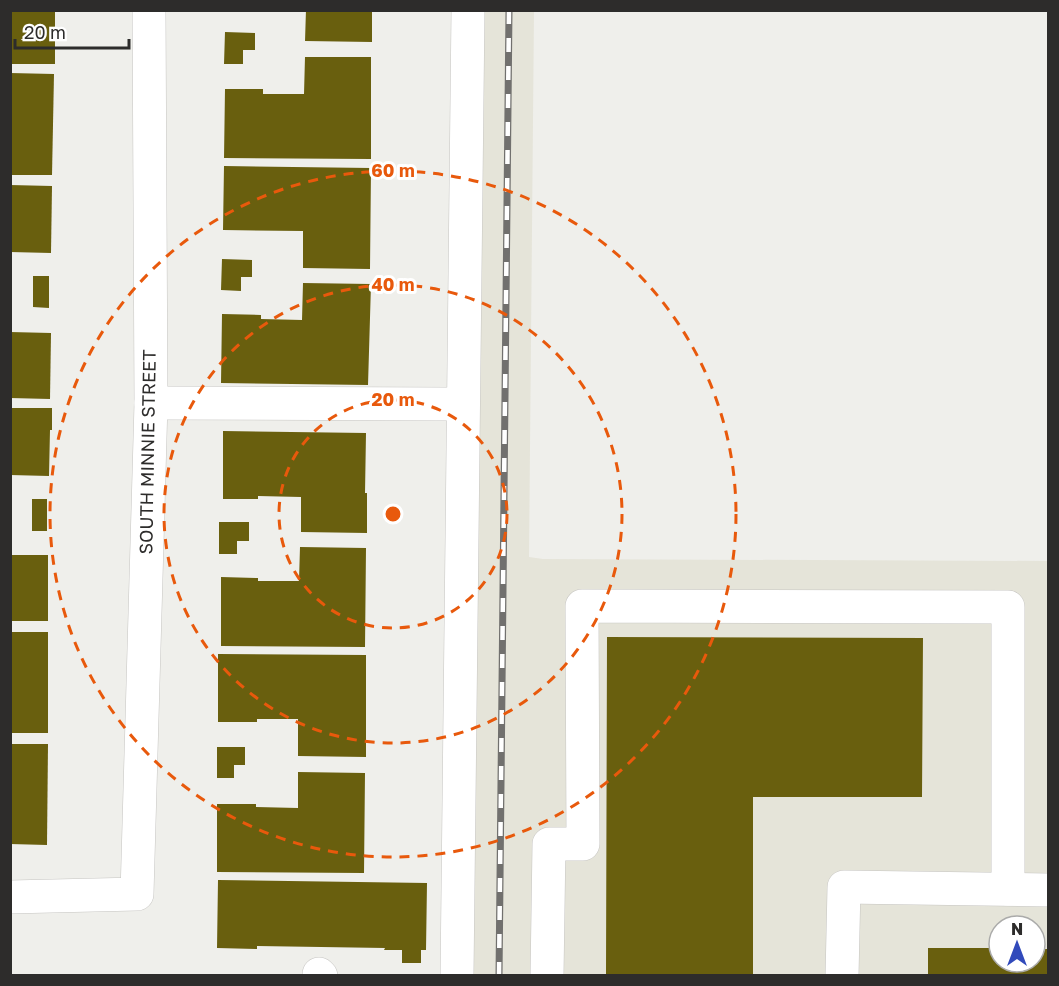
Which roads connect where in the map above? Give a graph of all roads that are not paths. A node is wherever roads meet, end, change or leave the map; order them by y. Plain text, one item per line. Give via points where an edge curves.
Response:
1 (149, 10) edge
2 (468, 10) edge
3 (151, 403) junction
4 (463, 403) junction
5 (1008, 889) junction
6 (1048, 890) edge
7 (10, 897) edge
8 (457, 975) edge
9 (547, 975) edge
10 (842, 975) edge

1 - 3 street, SOUTH MINNIE STREET
2 - 4 street
3 - 4 street
3 - 7 street, SOUTH MINNIE STREET via 137,894
4 - 8 street
5 - 6 street
5 - 9 street via 1008,607 582,606 583,844 549,844
5 - 10 street via 844,887

